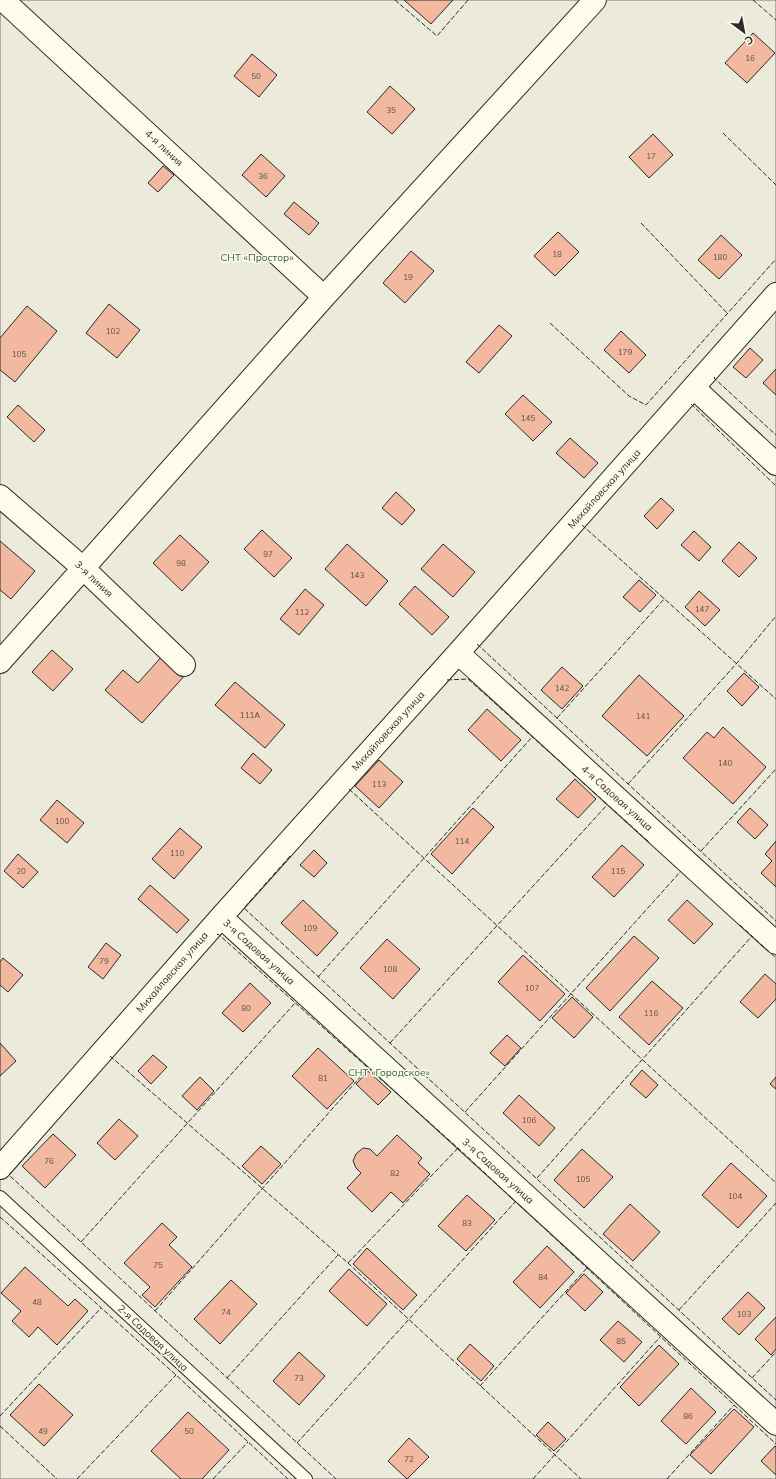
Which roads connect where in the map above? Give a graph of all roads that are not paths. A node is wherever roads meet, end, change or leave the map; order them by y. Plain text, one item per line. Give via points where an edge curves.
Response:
1 (3, 0) edge
2 (595, 0) edge
3 (776, 294) edge
4 (324, 297) junction
5 (694, 388) junction
6 (776, 464) edge
7 (0, 496) edge
8 (83, 568) junction
9 (458, 653) junction
10 (0, 662) edge
11 (184, 665) dead end
12 (221, 917) junction
13 (776, 943) edge
14 (0, 1168) edge
15 (0, 1197) edge
16 (776, 1424) edge
17 (306, 1479) edge

1 - 4 street, 4-я линия
2 - 4 street
3 - 5 street, Михайловская улица
4 - 8 street
5 - 6 street
5 - 9 street, Михайловская улица
7 - 8 street, 3-я линия
8 - 10 street
8 - 11 street, 3-я линия
9 - 12 street, Михайловская улица
9 - 13 street, 4-я Садовая улица
12 - 14 street, Михайловская улица
12 - 16 street, 3-я Садовая улица
15 - 17 lane, 2-я Садовая улица

